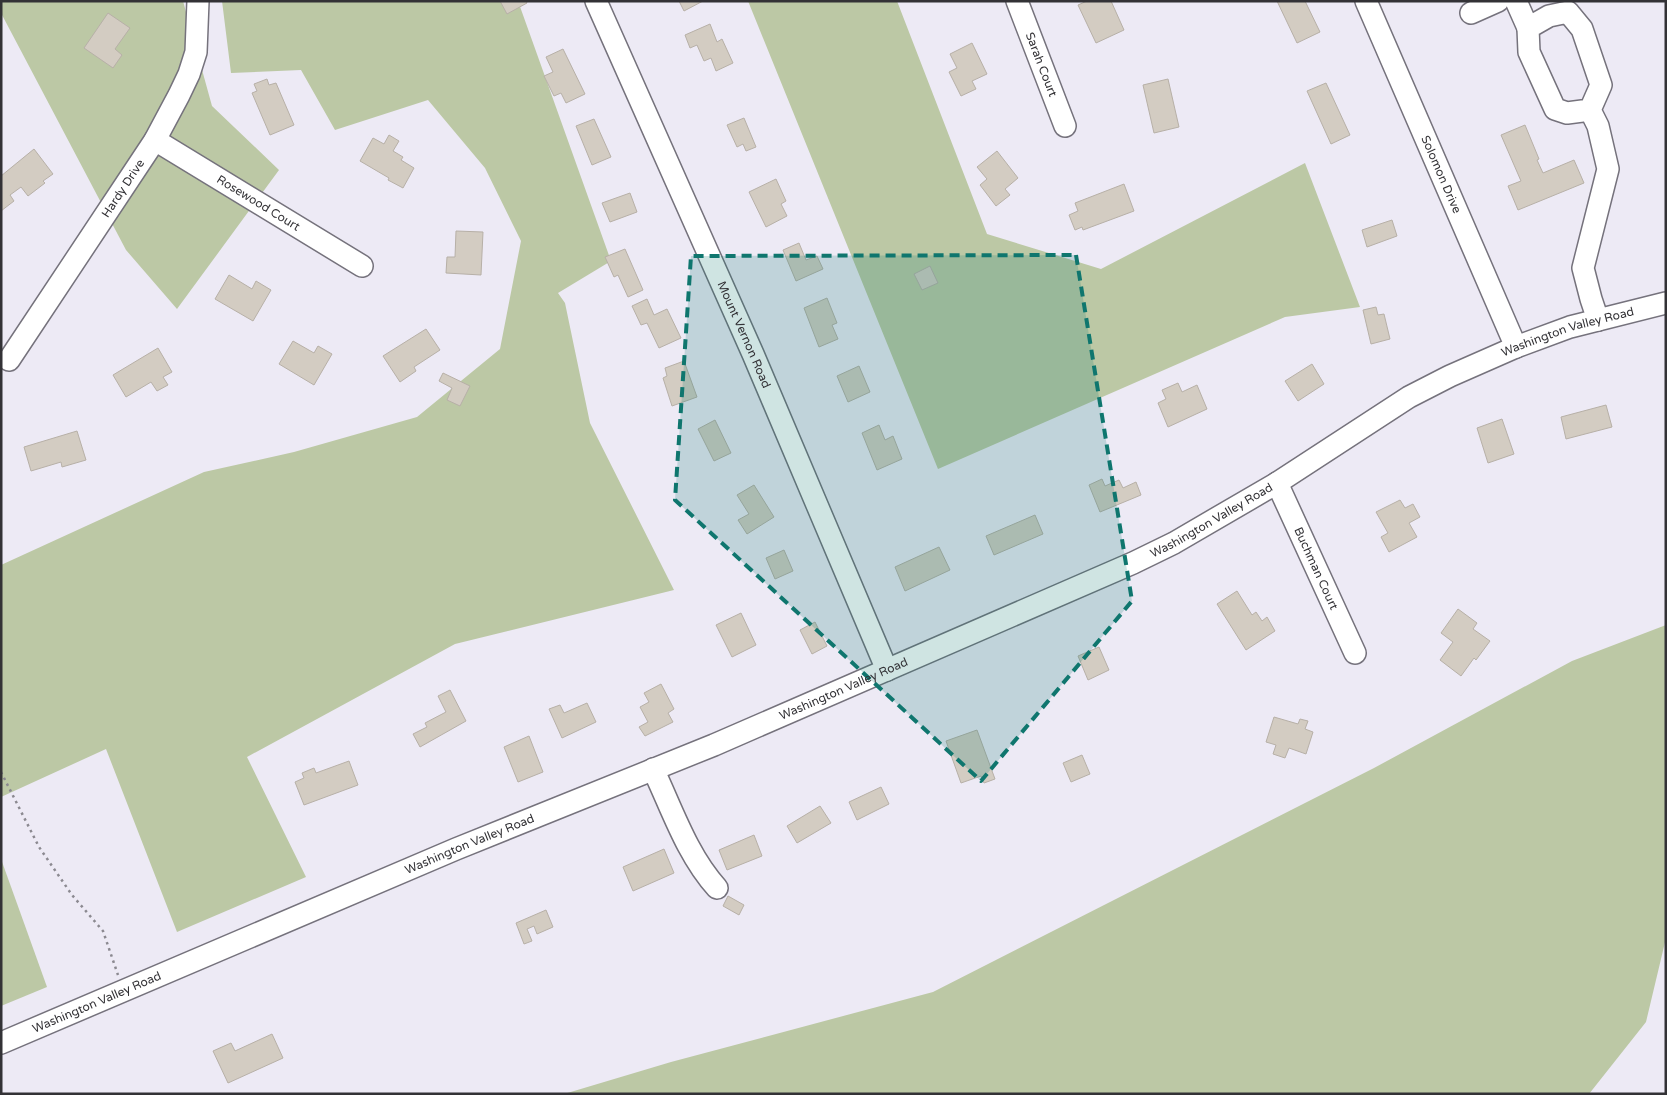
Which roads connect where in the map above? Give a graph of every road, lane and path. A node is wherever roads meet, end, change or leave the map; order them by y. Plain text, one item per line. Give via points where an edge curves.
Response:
1 (198, 1) edge
2 (596, 1) edge
3 (1018, 1) edge
4 (1366, 1) edge
5 (1498, 1) edge
6 (1516, 1) edge
7 (1471, 14) dead end
8 (1528, 28) junction
9 (1590, 110) junction
10 (1065, 126) dead end
11 (155, 140) junction
12 (362, 266) dead end
13 (1666, 303) edge
14 (1598, 320) junction
15 (1516, 346) junction
16 (9, 360) dead end
17 (1277, 483) junction
18 (1355, 654) dead end
19 (887, 670) junction
20 (653, 769) junction
21 (1, 772) edge
22 (717, 888) dead end
23 (123, 991) junction
24 (1, 1043) edge

1 - 11 street, Hardy Drive via 196,52 179,96
2 - 19 street, Mount Vernon Road via 753,354
3 - 10 street, Sarah Court
4 - 15 street, Solomon Drive
5 - 7 street
6 - 8 street
8 - 9 street via 1529,52 1555,109 1567,113
8 - 9 street via 1549,16 1568,12 1582,30 1601,84
9 - 14 street via 1598,126 1608,169 1583,268
11 - 12 street, Rosewood Court
11 - 16 street, Hardy Drive
13 - 14 street, Washington Valley Road
14 - 15 street, Washington Valley Road
15 - 17 street, Washington Valley Road via 1409,397
17 - 18 street, Buchman Court
17 - 19 street, Washington Valley Road via 1174,543
19 - 20 street, Washington Valley Road
20 - 22 street via 693,854
20 - 23 street, Washington Valley Road via 450,851
21 - 23 path via 39,847 72,895 103,931
23 - 24 street, Washington Valley Road

